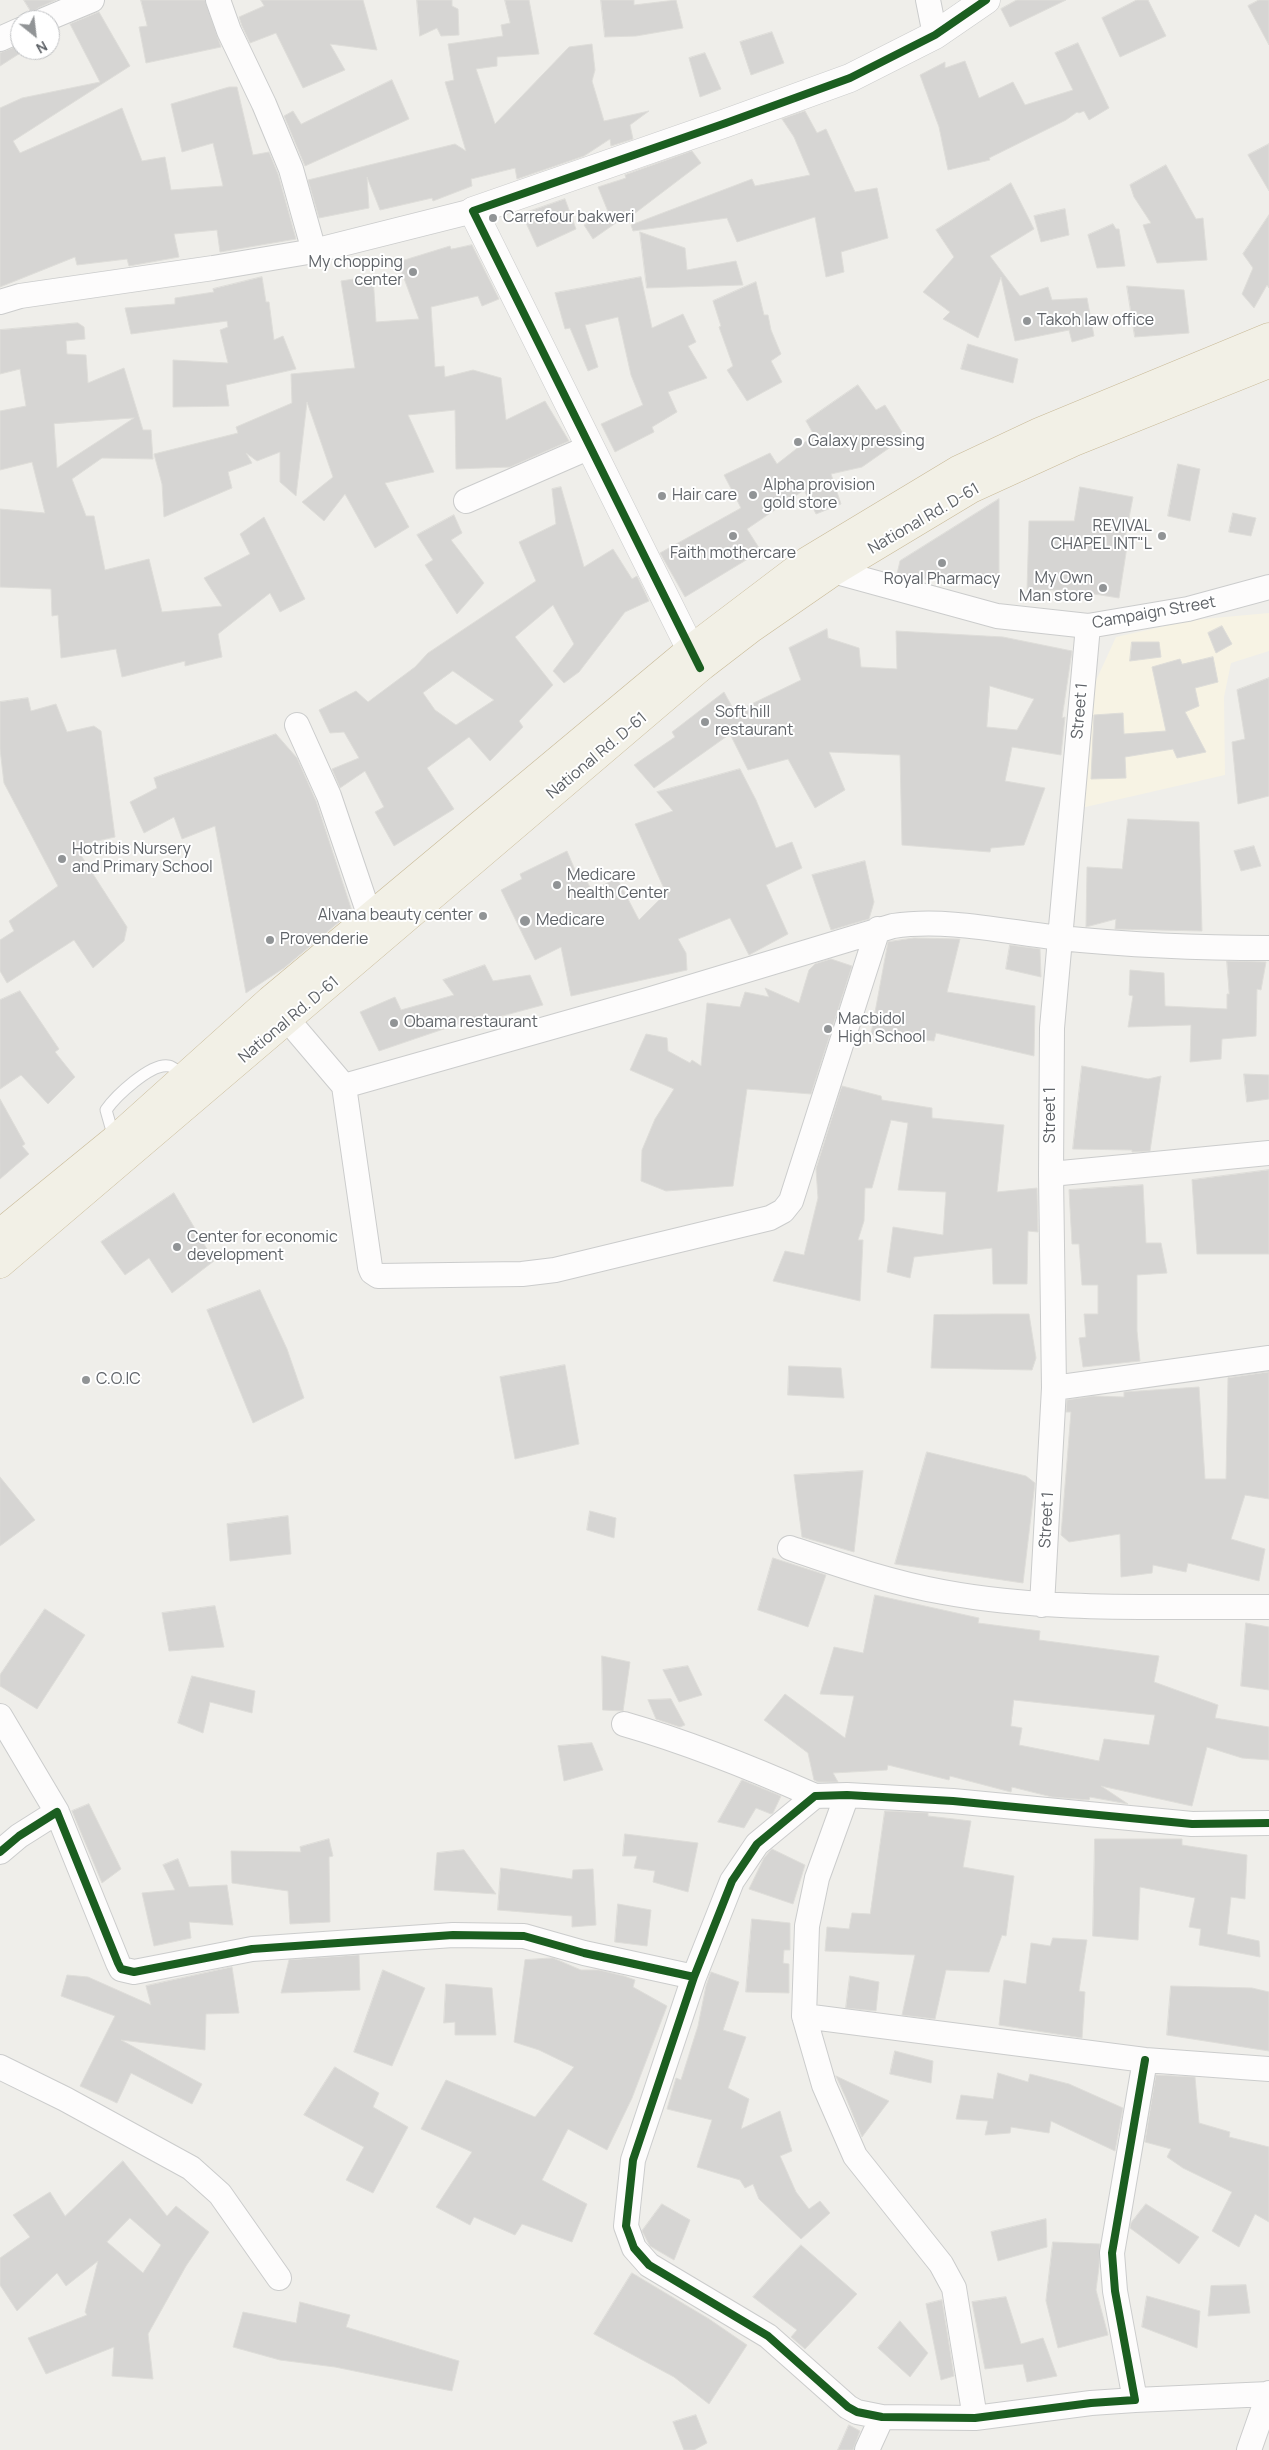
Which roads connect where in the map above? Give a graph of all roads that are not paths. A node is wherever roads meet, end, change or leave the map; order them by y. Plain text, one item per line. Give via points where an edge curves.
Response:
1 (92, 0) edge
2 (218, 0) edge
3 (928, 0) edge
4 (986, 0) edge
5 (60, 13) edge
6 (935, 35) junction
7 (473, 212) junction
8 (314, 250) junction
9 (0, 302) edge
10 (1269, 337) edge
11 (1269, 364) edge
12 (590, 447) junction
13 (466, 501) dead end
14 (807, 562) junction
15 (833, 572) junction
16 (1269, 588) edge
17 (1088, 626) junction
18 (696, 659) junction
19 (297, 725) dead end
20 (370, 917) junction
21 (878, 929) junction
22 (1060, 938) junction
23 (1269, 948) edge
24 (270, 1000) junction
25 (288, 1021) junction
26 (344, 1086) junction
27 (1269, 1153) edge
28 (1051, 1174) junction
29 (0, 1233) edge
30 (0, 1264) edge
31 (1269, 1358) edge
32 (1054, 1388) junction
33 (790, 1548) dead end
34 (1042, 1605) junction
35 (1269, 1606) edge
36 (0, 1716) edge
37 (624, 1724) dead end
38 (847, 1795) junction
39 (815, 1796) junction
40 (57, 1812) junction
41 (1269, 1823) edge
42 (0, 1852) edge
43 (694, 1977) junction
44 (804, 2016) junction
45 (1145, 2060) junction
46 (0, 2067) edge
47 (1269, 2068) edge
48 (279, 2278) dead end
49 (1269, 2394) edge
50 (1135, 2400) junction
51 (882, 2417) junction
52 (975, 2418) junction
53 (867, 2450) edge
54 (1249, 2450) edge

1 - 5 street
2 - 8 street via 291,169
3 - 6 street
4 - 6 street
6 - 7 street via 833,84
7 - 8 street
7 - 12 street
8 - 9 street via 20,296
10 - 14 highway, National Rd. D-61 via 1040,432 958,470
11 - 15 highway, National Rd. D-61 via 1074,442 971,489
12 - 13 street
12 - 18 street
14 - 15 street, Campaign Street
14 - 18 highway, National Rd. D-61
15 - 17 street, Campaign Street via 997,616
15 - 18 highway, National Rd. D-61 via 752,628
16 - 17 street, Campaign Street via 1188,609
17 - 22 street, Street 1
18 - 20 highway, National Rd. D-61
18 - 25 highway, National Rd. D-61
19 - 20 street via 325,787
20 - 24 highway, National Rd. D-61
21 - 22 street via 916,922
21 - 26 street via 651,999
21 - 26 street via 791,1202 770,1218 555,1270 522,1274 378,1276 370,1267
22 - 23 street via 1208,948
22 - 28 street, Street 1 via 1052,1028
24 - 25 street
24 - 29 highway, National Rd. D-61 via 114,1140
25 - 26 street
25 - 30 highway, National Rd. D-61
27 - 28 street
28 - 32 street, Street 1
31 - 32 street
32 - 34 street, Street 1
33 - 34 street via 883,1578 943,1592
34 - 35 street
36 - 40 street
37 - 39 street via 738,1762
38 - 39 street
38 - 41 street via 953,1801 1192,1824
38 - 44 street via 818,1878 807,1926
39 - 43 street via 757,1844 732,1881
40 - 42 street
40 - 43 street via 121,1969 134,1972 252,1949 453,1935 524,1936
43 - 51 street via 633,2160 626,2226 634,2248 649,2265 768,2336 848,2407
44 - 45 street
44 - 52 street via 824,2084 855,2156 942,2264 954,2288
45 - 47 street
45 - 50 street via 1112,2253 1115,2291
46 - 48 street via 66,2099 191,2168 220,2194
49 - 50 street
49 - 54 street
50 - 52 street
51 - 52 street
51 - 53 street

